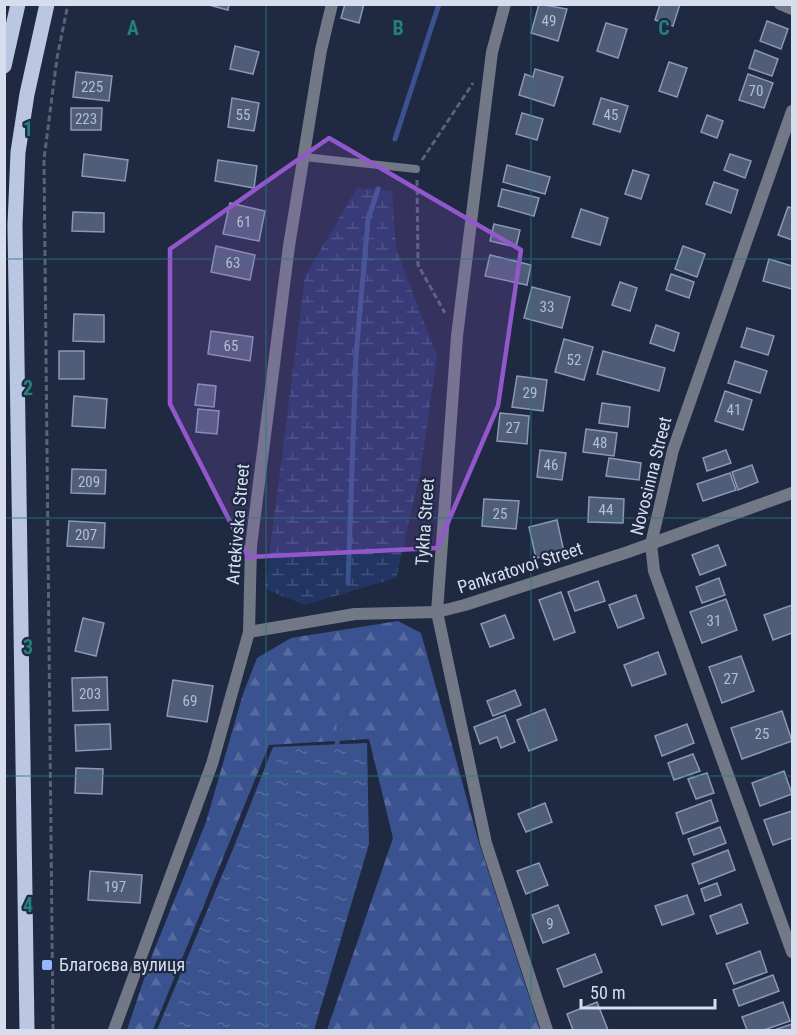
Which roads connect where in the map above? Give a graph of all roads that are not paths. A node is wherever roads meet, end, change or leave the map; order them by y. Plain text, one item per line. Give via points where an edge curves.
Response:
1 (18, 4) edge
2 (47, 4) edge
3 (332, 4) edge
4 (505, 4) edge
5 (780, 4) edge
6 (792, 9) edge
7 (4, 66) edge
8 (792, 111) edge
9 (304, 157) junction
10 (416, 169) road end
11 (792, 493) edge
12 (651, 544) junction
13 (437, 612) junction
14 (249, 632) junction
15 (792, 952) edge
16 (27, 1030) edge
17 (114, 1030) edge
18 (547, 1030) edge

1 - 7 main road
2 - 16 main road via 18,152 15,225
3 - 9 street, Artekivska Street
4 - 13 street, Tykha Street via 492,52 457,336
5 - 6 street
8 - 12 street, Novosinna Street via 673,450
9 - 10 lane
9 - 14 street, Artekivska Street via 251,546
11 - 12 street, Pankratovoi Street
12 - 13 street, Pankratovoi Street
12 - 15 street, Novosinna Street via 654,571
13 - 14 street, Pankratovoi Street via 356,614
13 - 18 street, Tykha Street via 486,843
14 - 17 street, Artekivska Street via 212,764

